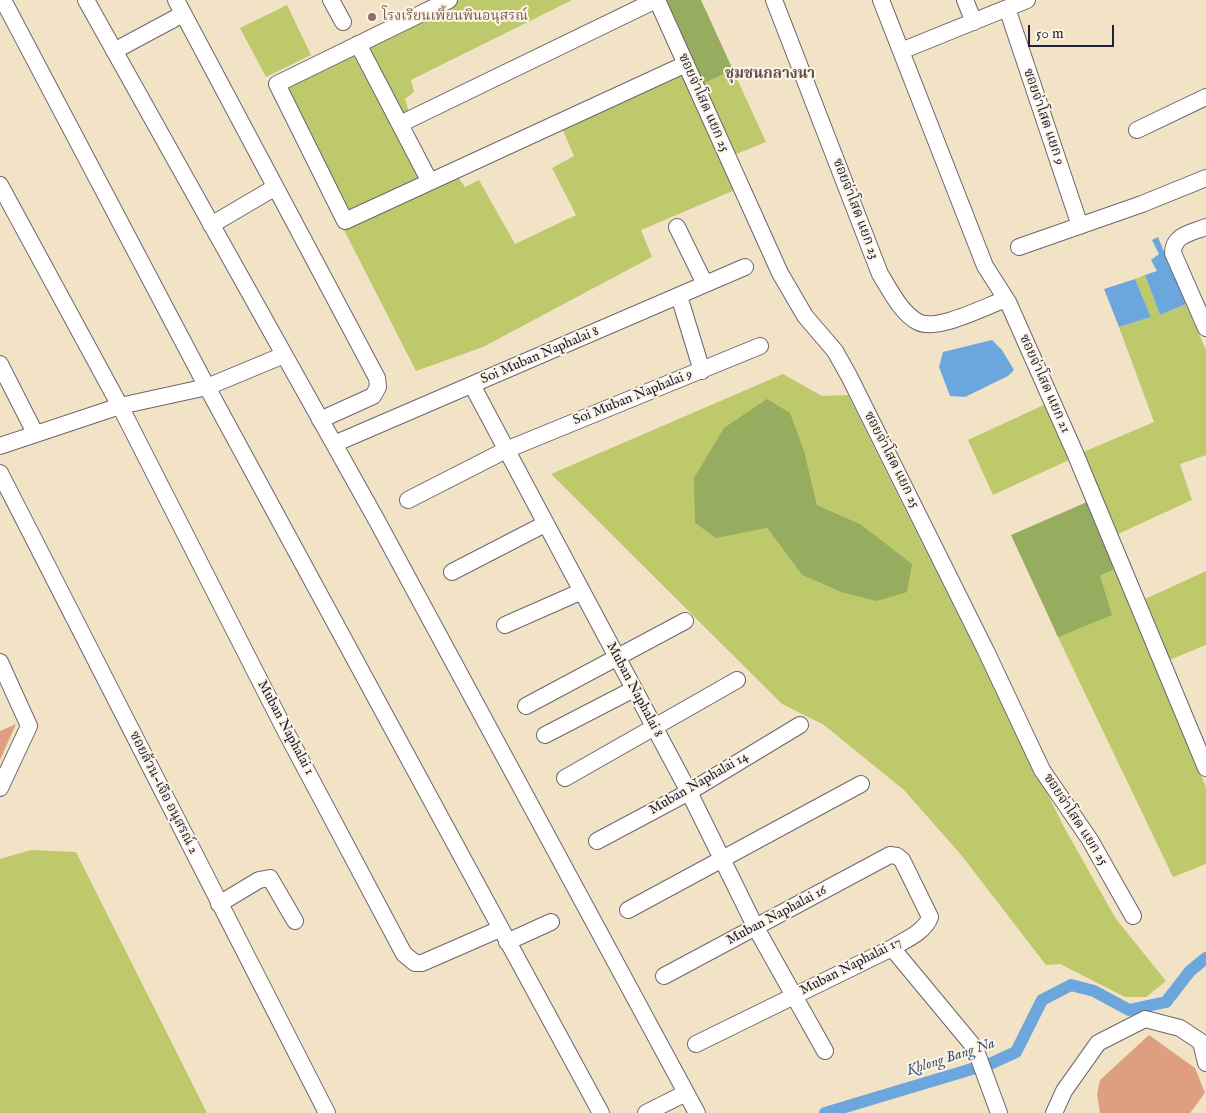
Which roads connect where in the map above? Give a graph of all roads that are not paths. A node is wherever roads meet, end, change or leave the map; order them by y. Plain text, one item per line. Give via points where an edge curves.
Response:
1 (4, 0) edge
2 (86, 0) edge
3 (331, 0) edge
4 (449, 0) edge
5 (656, 0) edge
6 (774, 0) edge
7 (881, 0) edge
8 (965, 0) edge
9 (1027, 0) edge
10 (180, 7) edge
11 (1007, 8) junction
12 (343, 22) dead end
13 (974, 22) junction
14 (358, 44) junction
15 (114, 50) junction
16 (901, 51) junction
17 (686, 64) junction
18 (1206, 97) edge
19 (400, 124) junction
20 (1137, 130) dead end
21 (1206, 178) edge
22 (430, 182) junction
23 (0, 186) edge
24 (274, 188) junction
25 (210, 225) junction
26 (1080, 226) junction
27 (677, 227) dead end
28 (1206, 227) edge
29 (1019, 247) dead end
30 (745, 267) dead end
31 (705, 284) junction
32 (678, 296) junction
33 (1006, 299) junction
34 (1206, 328) edge
35 (760, 346) dead end
36 (284, 355) junction
37 (0, 364) edge
38 (702, 370) junction
39 (472, 385) junction
40 (207, 387) junction
41 (120, 406) junction
42 (320, 420) junction
43 (36, 434) junction
44 (334, 444) junction
45 (0, 446) edge
46 (506, 450) junction
47 (0, 473) edge
48 (408, 500) dead end
49 (545, 524) junction
50 (452, 572) dead end
51 (580, 592) junction
52 (685, 621) dead end
53 (505, 625) dead end
54 (617, 656) junction
55 (0, 662) edge
56 (737, 680) dead end
57 (634, 689) junction
58 (526, 706) dead end
59 (800, 725) dead end
60 (654, 727) junction
61 (545, 735) dead end
62 (1200, 737) edge
63 (1206, 768) edge
64 (565, 778) dead end
65 (861, 784) dead end
66 (0, 788) edge
67 (689, 792) junction
68 (596, 841) dead end
69 (890, 855) joint
70 (723, 860) junction
71 (219, 904) junction
72 (628, 910) dead end
73 (1133, 916) dead end
74 (295, 921) dead end
75 (550, 922) dead end
76 (756, 928) junction
77 (503, 935) junction
78 (892, 948) junction
79 (664, 976) dead end
80 (794, 997) junction
81 (696, 1044) dead end
82 (825, 1051) dead end
83 (1206, 1063) edge
84 (686, 1093) junction
85 (327, 1113) edge
86 (601, 1113) edge
87 (646, 1113) edge
88 (697, 1113) edge
89 (999, 1113) edge
90 (1054, 1113) edge

1 - 40 street
2 - 15 street
3 - 12 street
4 - 14 street
5 - 17 street, ซอยจ่าโสด แยก 25
5 - 19 street
6 - 33 street, ซอยจ่าโสด แยก 23 via 880,274 894,296 911,317 920,323 937,325
7 - 16 street, ซอยจ่าโสด แยก 21
8 - 13 street
9 - 11 street
10 - 15 street
10 - 24 street
11 - 13 street
11 - 26 street, ซอยจ่าโสด แยก 9
13 - 16 street
14 - 19 street
14 - 22 street via 277,84 345,221
15 - 25 street
16 - 33 street, ซอยจ่าโสด แยก 21 via 985,266
17 - 22 street
17 - 73 street, ซอยจ่าโสด แยก 25 via 780,273 805,316 835,352 849,376 1042,770 1090,840
18 - 20 street
19 - 22 street
21 - 26 street
23 - 41 street, Muban Naphalai 1
24 - 25 street
24 - 42 street via 377,378 378,387 373,396
25 - 36 street
26 - 29 street
27 - 31 street
28 - 34 street via 1178,238 1173,244 1173,253
30 - 31 street, Soi Muban Naphalai 8
31 - 32 street, Soi Muban Naphalai 8
32 - 38 street
32 - 39 street, Soi Muban Naphalai 8
33 - 62 street, ซอยจ่าโสด แยก 21
35 - 38 street, Soi Muban Naphalai 9
36 - 40 street
36 - 42 street
37 - 43 street
38 - 46 street, Soi Muban Naphalai 9
39 - 44 street, Soi Muban Naphalai 8
39 - 46 street, Muban Naphalai 8
40 - 41 street
40 - 77 street
41 - 43 street
41 - 77 street, Muban Naphalai 1 via 286,732 404,954 414,963 422,962
42 - 44 street
43 - 45 street
44 - 84 street
46 - 48 street, Soi Muban Naphalai 9
46 - 49 street, Muban Naphalai 8
47 - 71 street, ซอยล้วน-เจือ อนุสรณ์ 2
49 - 50 street
49 - 51 street, Muban Naphalai 8
51 - 53 street
51 - 54 street, Muban Naphalai 8
52 - 54 street
54 - 57 street, Muban Naphalai 8
54 - 58 street
55 - 66 street via 29,726
56 - 60 street
57 - 60 street, Muban Naphalai 8
57 - 61 street
59 - 67 street, Muban Naphalai 14
60 - 64 street
60 - 67 street, Muban Naphalai 8
62 - 63 street, ซอยจ่าโสด แยก 21
65 - 70 street
67 - 68 street, Muban Naphalai 14
67 - 70 street, Muban Naphalai 8
69 - 76 street, Muban Naphalai 16
69 - 78 street, Muban Naphalai 17 via 902,860 930,917 922,930
70 - 72 street
70 - 76 street, Muban Naphalai 8
71 - 74 street via 259,880 270,878
71 - 85 street, ซอยล้วน-เจือ อนุสรณ์ 2
75 - 77 street, Muban Naphalai 1
76 - 79 street, Muban Naphalai 16
76 - 80 street, Muban Naphalai 8
77 - 86 street
78 - 80 street, Muban Naphalai 17
78 - 89 street via 975,1048
80 - 81 street, Muban Naphalai 17
80 - 82 street, Muban Naphalai 8
83 - 90 street via 1201,1042 1180,1028 1145,1019 1098,1043 1064,1091
84 - 87 street
84 - 88 street

